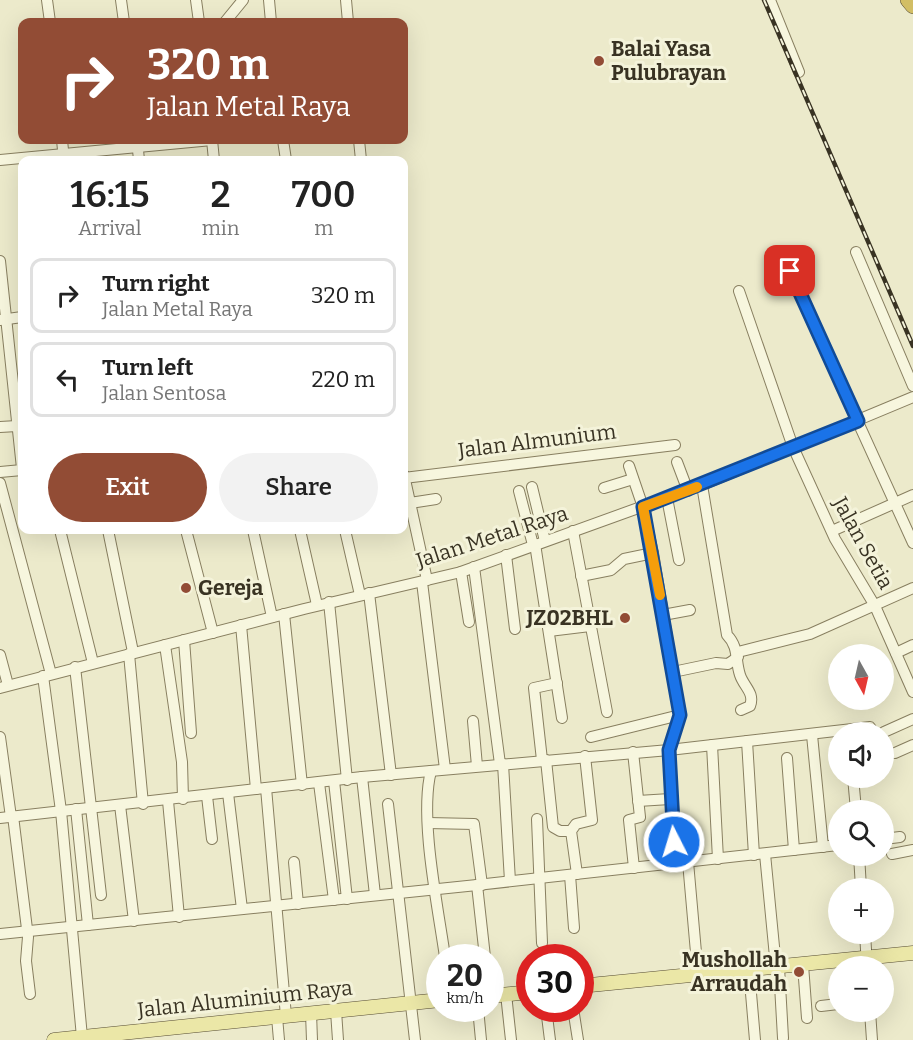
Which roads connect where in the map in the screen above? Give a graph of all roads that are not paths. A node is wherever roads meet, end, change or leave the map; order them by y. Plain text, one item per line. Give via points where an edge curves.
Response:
1 (47, 0) edge
2 (121, 0) edge
3 (196, 0) edge
4 (243, 0) edge
5 (269, 0) edge
6 (346, 0) edge
7 (770, 0) edge
8 (908, 0) edge
9 (913, 6) edge
10 (49, 18) edge
11 (123, 18) edge
12 (198, 18) edge
13 (228, 18) edge
14 (271, 18) edge
15 (348, 18) edge
16 (799, 72) dead end
17 (132, 144) edge
18 (69, 156) edge
19 (18, 159) edge
20 (0, 160) edge
21 (780, 252) dead end
22 (855, 252) dead end
23 (0, 261) edge
24 (739, 291) dead end
25 (18, 318) edge
26 (3, 320) edge
27 (913, 386) edge
28 (913, 397) edge
29 (858, 421) junction
30 (17, 426) junction
31 (0, 427) edge
32 (18, 435) edge
33 (675, 445) dead end
34 (793, 447) junction
35 (677, 462) dead end
36 (629, 466) dead end
37 (18, 470) edge
38 (0, 472) edge
39 (408, 479) edge
40 (633, 479) junction
41 (0, 483) edge
42 (702, 485) junction
43 (532, 487) dead end
44 (604, 488) dead end
45 (688, 490) junction
46 (519, 491) dead end
47 (408, 495) edge
48 (913, 495) edge
49 (667, 498) junction
50 (436, 499) dead end
51 (896, 502) junction
52 (410, 503) junction
53 (643, 507) junction
54 (573, 531) junction
55 (832, 531) junction
56 (61, 534) edge
57 (109, 534) edge
58 (187, 534) edge
59 (254, 534) edge
60 (301, 534) edge
61 (346, 534) edge
62 (538, 543) junction
63 (913, 543) edge
64 (652, 553) junction
65 (506, 555) junction
66 (679, 560) dead end
67 (474, 567) junction
68 (461, 572) junction
69 (581, 576) junction
70 (424, 581) junction
71 (913, 588) edge
72 (364, 594) junction
73 (329, 602) junction
74 (317, 605) junction
75 (875, 606) junction
76 (690, 610) dead end
77 (284, 614) junction
78 (663, 615) junction
79 (272, 617) junction
80 (469, 622) dead end
81 (241, 625) junction
82 (590, 626) junction
83 (515, 629) dead end
84 (549, 631) junction
85 (213, 633) junction
86 (184, 640) junction
87 (165, 645) junction
88 (913, 645) edge
89 (131, 653) junction
90 (896, 653) junction
91 (0, 655) edge
92 (738, 655) junction
93 (93, 663) junction
94 (75, 667) junction
95 (673, 672) junction
96 (47, 675) junction
97 (557, 683) junction
98 (4, 686) edge
99 (913, 692) edge
100 (741, 710) dead end
101 (607, 712) dead end
102 (189, 713) junction
103 (680, 715) junction
104 (175, 716) junction
105 (562, 718) dead end
106 (913, 720) edge
107 (473, 721) dead end
108 (894, 728) edge
109 (191, 733) dead end
110 (828, 734) edge
111 (812, 735) junction
112 (0, 737) edge
113 (591, 737) dead end
114 (747, 741) junction
115 (712, 745) junction
116 (913, 745) edge
117 (669, 750) junction
118 (633, 752) junction
119 (895, 753) dead end
120 (585, 756) junction
121 (787, 758) dead end
122 (544, 760) junction
123 (501, 764) junction
124 (477, 766) junction
125 (445, 769) junction
126 (431, 771) junction
127 (391, 775) junction
128 (362, 777) junction
129 (347, 780) junction
130 (334, 781) junction
131 (320, 783) junction
132 (302, 785) junction
133 (261, 789) junction
134 (228, 793) junction
135 (207, 796) junction
136 (670, 799) junction
137 (183, 800) junction
138 (168, 801) junction
139 (638, 801) junction
140 (143, 804) junction
141 (388, 804) dead end
142 (120, 805) junction
143 (90, 807) junction
144 (76, 809) junction
145 (61, 811) junction
146 (8, 817) edge
147 (537, 819) dead end
148 (428, 823) junction
149 (572, 831) junction
150 (900, 837) dead end
151 (894, 838) edge
152 (212, 839) dead end
153 (828, 846) edge
154 (823, 847) junction
155 (794, 850) junction
156 (913, 850) edge
157 (759, 854) junction
158 (894, 854) edge
159 (718, 859) junction
160 (294, 862) dead end
161 (688, 862) junction
162 (676, 863) junction
163 (634, 867) junction
164 (573, 874) junction
165 (540, 879) junction
166 (510, 881) junction
167 (479, 885) junction
168 (436, 890) junction
169 (397, 892) junction
170 (375, 895) junction
171 (101, 896) dead end
172 (347, 899) junction
173 (334, 900) junction
174 (298, 904) junction
175 (279, 906) junction
176 (242, 909) junction
177 (178, 917) junction
178 (134, 921) junction
179 (88, 925) junction
180 (71, 927) junction
181 (574, 928) dead end
182 (26, 931) junction
183 (0, 934) edge
184 (542, 943) dead end
185 (442, 944) edge
186 (484, 944) edge
187 (913, 953) edge
188 (894, 957) edge
189 (828, 964) edge
190 (803, 965) junction
191 (777, 967) junction
192 (749, 970) junction
193 (698, 975) junction
194 (594, 985) edge
195 (516, 993) edge
196 (30, 994) dead end
197 (506, 994) joint
198 (426, 1001) edge
199 (409, 1003) junction
200 (828, 1005) edge
201 (820, 1006) dead end
202 (336, 1011) junction
203 (311, 1013) junction
204 (282, 1017) junction
205 (807, 1018) dead end
206 (480, 1022) edge
207 (548, 1022) edge
208 (575, 1022) edge
209 (871, 1022) edge
210 (156, 1035) edge
211 (82, 1037) junction
212 (783, 1038) dead end
213 (54, 1040) edge
214 (279, 1040) edge
215 (312, 1040) edge
216 (338, 1040) edge
217 (415, 1040) edge
218 (482, 1040) edge
219 (512, 1040) edge
220 (550, 1040) edge
221 (578, 1040) edge
222 (755, 1040) edge
223 (873, 1040) edge

1 - 10 street
2 - 11 street
3 - 12 street
4 - 13 street
5 - 14 street
6 - 15 street
7 - 16 street
8 - 9 highway
17 - 18 street
19 - 20 street
21 - 29 street
22 - 27 street
23 - 26 street
24 - 34 street, Jalan Setia
25 - 26 street
26 - 30 street
28 - 29 street, Jalan Metal Raya
29 - 34 street, Jalan Metal Raya
29 - 51 street
30 - 31 street
30 - 32 street
33 - 39 street, Jalan Almunium
34 - 42 street, Jalan Metal Raya
34 - 55 street, Jalan Setia
35 - 45 street
36 - 40 street
37 - 38 street
40 - 44 street
40 - 53 street
41 - 96 street
42 - 45 street, Jalan Metal Raya
42 - 92 street via 727,635
43 - 62 street
45 - 49 street, Jalan Metal Raya
46 - 62 street
47 - 52 street
48 - 51 street
49 - 53 street, Jalan Metal Raya
49 - 66 street
50 - 52 street
51 - 55 street
51 - 63 street
52 - 70 street
53 - 54 street, Jalan Metal Raya
53 - 64 street
54 - 62 street, Jalan Metal Raya
54 - 69 street
55 - 75 street, Jalan Setia
56 - 93 street
57 - 89 street
58 - 85 street
59 - 79 street
60 - 74 street
61 - 72 street
62 - 65 street, Jalan Metal Raya
62 - 84 street
64 - 69 street via 624,559 611,570
64 - 78 street
65 - 67 street, Jalan Metal Raya
65 - 83 street
67 - 68 street, Jalan Metal Raya
67 - 123 street
68 - 70 street, Jalan Metal Raya
68 - 80 street
69 - 82 street
70 - 72 street, Jalan Metal Raya
70 - 125 street
71 - 75 street
72 - 73 street, Jalan Metal Raya
72 - 127 street
73 - 74 street, Jalan Metal Raya
73 - 129 street
74 - 77 street, Jalan Metal Raya
75 - 90 street, Jalan Setia
75 - 92 street via 810,634
76 - 78 street
77 - 79 street, Jalan Metal Raya
77 - 132 street
78 - 95 street
79 - 81 street, Jalan Metal Raya
81 - 85 street, Jalan Metal Raya
81 - 133 street
82 - 84 street
82 - 101 street
84 - 97 street
85 - 86 street, Jalan Metal Raya
86 - 87 street, Jalan Metal Raya
86 - 102 street
87 - 89 street, Jalan Metal Raya
87 - 104 street
88 - 90 street
89 - 93 street, Jalan Metal Raya
89 - 140 street
90 - 99 street, Jalan Setia
91 - 98 street
92 - 95 street via 728,664
92 - 100 street via 740,676 752,702
93 - 94 street, Jalan Metal Raya
94 - 96 street, Jalan Metal Raya
94 - 143 street
95 - 103 street
96 - 98 street, Jalan Metal Raya
96 - 145 street
97 - 105 street
97 - 122 street via 534,688
102 - 104 street
102 - 109 street
103 - 113 street
103 - 117 street
104 - 137 street
106 - 108 street
107 - 124 street
110 - 111 street
111 - 114 street
111 - 154 street
112 - 146 street
114 - 115 street
114 - 157 street
115 - 117 street
115 - 159 street
116 - 119 street
117 - 118 street
117 - 136 street
118 - 120 street
118 - 139 street
120 - 122 street
120 - 149 street via 592,820 576,824
121 - 155 street
122 - 123 street
122 - 149 street via 553,827
123 - 124 street
123 - 166 street
124 - 125 street
125 - 126 street
126 - 127 street
126 - 148 street
127 - 128 street
128 - 129 street
128 - 170 street
129 - 130 street
130 - 131 street
130 - 172 street
131 - 132 street
131 - 173 street
132 - 133 street
133 - 134 street
133 - 175 street
134 - 135 street
134 - 176 street
135 - 137 street
135 - 152 street
136 - 139 street
136 - 162 street
137 - 138 street
138 - 140 street
138 - 177 street
139 - 163 street via 640,818 629,820
140 - 142 street
141 - 169 street
142 - 143 street
142 - 178 street
143 - 144 street
143 - 171 street
144 - 145 street
144 - 179 street
145 - 146 street
145 - 180 street
146 - 182 street
147 - 165 street
148 - 167 street via 474,824
148 - 168 street
149 - 164 street
150 - 151 street
153 - 154 street
154 - 155 street
155 - 157 street
156 - 158 street
157 - 159 street
157 - 191 street
159 - 161 street
160 - 174 street
161 - 162 street
161 - 193 street
162 - 163 street
163 - 164 street
164 - 165 street
164 - 181 street
165 - 166 street
165 - 184 street
166 - 167 street
167 - 168 street
167 - 186 street
168 - 169 street
168 - 185 street
169 - 170 street
169 - 199 street
170 - 172 street
172 - 173 street
173 - 174 street
174 - 175 street
175 - 176 street
175 - 204 street
176 - 177 street
177 - 178 street
178 - 179 street
179 - 180 street
180 - 182 street
180 - 211 street
182 - 183 street
182 - 196 street
187 - 188 main road
189 - 190 main road
190 - 191 main road
190 - 205 street
191 - 192 main road
191 - 212 street
192 - 193 main road
192 - 222 street
193 - 194 main road
195 - 197 main road
197 - 219 street
198 - 199 main road, Jalan Aluminium Raya
199 - 202 main road, Jalan Aluminium Raya
199 - 217 street
200 - 201 street
202 - 203 main road, Jalan Aluminium Raya
202 - 216 street
203 - 204 main road, Jalan Aluminium Raya
203 - 215 street
204 - 210 main road, Jalan Aluminium Raya
204 - 214 street
206 - 218 street
207 - 220 street
208 - 221 street
209 - 223 street
210 - 211 main road, Jalan Aluminium Raya
211 - 213 main road, Jalan Aluminium Raya

